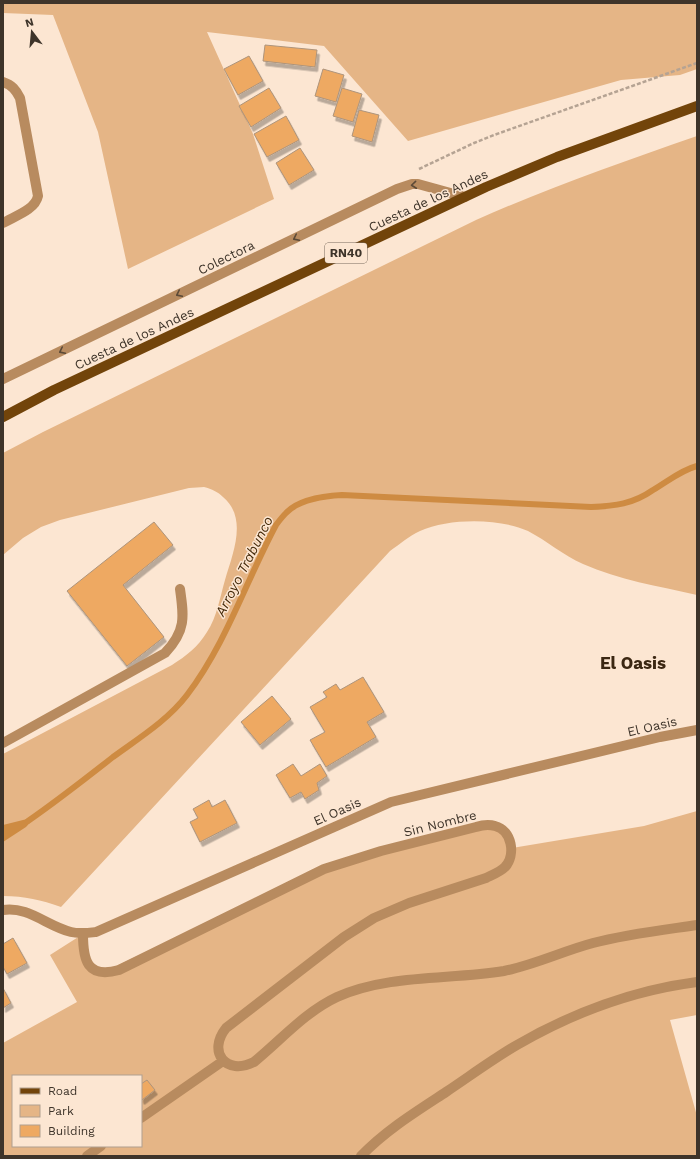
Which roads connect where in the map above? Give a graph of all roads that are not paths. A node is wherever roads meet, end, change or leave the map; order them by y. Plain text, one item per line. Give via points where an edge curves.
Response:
1 (3, 82) edge
2 (697, 106) edge
3 (465, 197) junction
4 (3, 223) edge
5 (3, 379) edge
6 (3, 417) edge
7 (180, 589) dead end
8 (697, 730) edge
9 (3, 743) edge
10 (3, 910) edge
11 (697, 925) edge
12 (83, 934) junction
13 (697, 982) edge
14 (223, 1061) junction
15 (142, 1117) edge
16 (100, 1147) edge
17 (87, 1156) edge
18 (361, 1156) edge

1 - 4 street via 13,87 20,98 38,196 32,207
2 - 3 main road, Cuesta de los Andes / RN40 via 557,157
3 -> 5 street, Colectora via 418,184 397,189
3 - 6 main road, Cuesta de los Andes / RN40 via 54,390
7 - 9 street via 183,622 180,633 165,653
8 - 12 street, El Oasis via 391,802 107,928
10 - 12 street, El Oasis via 19,910 60,929
11 - 14 street via 600,941 511,969 486,974 403,981 355,990 337,997 310,1014 254,1062 238,1067
12 - 14 street, Sin Nombre via 84,954 90,967 103,972 119,970 304,878 343,862 486,825 504,830 511,848 510,858 505,867 486,878 391,909 358,927 226,1028 218,1040 219,1054
13 - 18 street via 629,997 536,1034 418,1110
14 - 15 street
16 - 17 street

